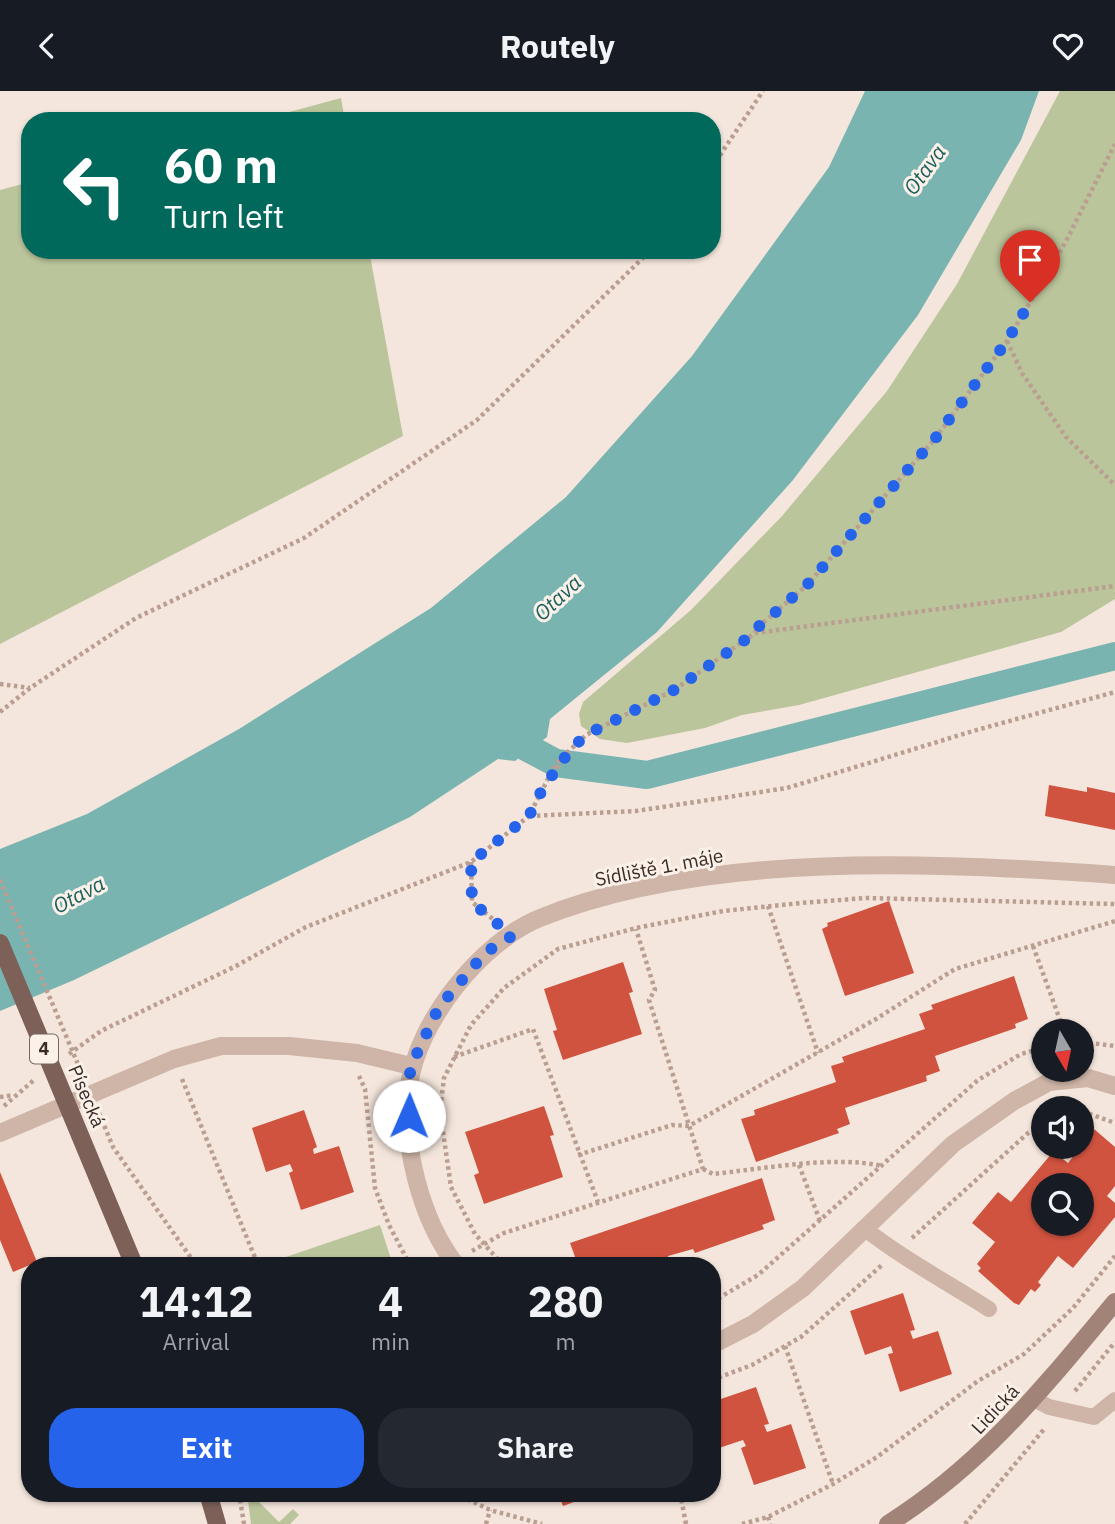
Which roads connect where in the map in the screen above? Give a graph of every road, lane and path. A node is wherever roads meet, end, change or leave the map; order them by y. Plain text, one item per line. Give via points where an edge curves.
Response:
1 (763, 91) edge
2 (1115, 144) edge
3 (721, 154) edge
4 (642, 259) edge
5 (1007, 341) junction
6 (1115, 485) edge
7 (1115, 586) edge
8 (755, 633) junction
9 (0, 684) edge
10 (30, 688) junction
11 (1115, 692) edge
12 (0, 712) edge
13 (529, 816) junction
14 (471, 862) junction
15 (1115, 875) edge
16 (0, 880) edge
17 (1115, 904) edge
18 (768, 906) junction
19 (1115, 921) edge
20 (636, 928) junction
21 (512, 936) junction
22 (0, 943) edge
23 (1033, 946) junction
24 (1060, 1019) edge
25 (1094, 1044) edge
26 (1115, 1047) edge
27 (1031, 1051) edge
28 (818, 1053) junction
29 (69, 1055) dead end
30 (453, 1057) junction
31 (411, 1066) junction
32 (356, 1070) dead end
33 (192, 1071) dead end
34 (37, 1079) dead end
35 (86, 1084) dead end
36 (1115, 1086) edge
37 (15, 1094) junction
38 (0, 1097) edge
39 (0, 1111) edge
40 (90, 1113) dead end
41 (1094, 1115) edge
42 (1115, 1123) edge
43 (689, 1126) junction
44 (0, 1133) edge
45 (578, 1155) junction
46 (799, 1165) junction
47 (882, 1166) junction
48 (703, 1169) junction
49 (598, 1202) junction
50 (820, 1221) junction
51 (864, 1229) junction
52 (484, 1244) junction
53 (131, 1257) edge
54 (190, 1257) edge
55 (255, 1257) edge
56 (406, 1257) edge
57 (451, 1257) edge
58 (464, 1257) edge
59 (495, 1257) edge
60 (1115, 1257) edge
61 (721, 1298) edge
62 (1115, 1302) edge
63 (989, 1309) dead end
64 (721, 1340) edge
65 (1115, 1342) edge
66 (785, 1346) dead end
67 (1034, 1399) junction
68 (1115, 1400) edge
69 (1061, 1409) junction
70 (833, 1484) junction
71 (205, 1502) edge
72 (209, 1502) edge
73 (240, 1502) edge
74 (474, 1502) edge
75 (682, 1502) edge
76 (490, 1510) junction
77 (768, 1517) junction
78 (204, 1524) edge
79 (217, 1524) edge
80 (243, 1524) edge
81 (486, 1524) edge
82 (541, 1524) edge
83 (686, 1524) edge
84 (742, 1524) edge
85 (771, 1524) edge
86 (888, 1524) edge
87 (965, 1524) edge

1 - 3 path
2 - 5 path via 1065,243
4 - 10 path via 477,420 304,538 136,618
5 - 6 path via 1022,373 1066,437
5 - 8 path via 934,440 807,585
7 - 8 path
8 - 13 path via 674,690 586,735 556,763
9 - 10 path
10 - 12 path
11 - 13 path via 787,788 636,811
13 - 14 path
14 - 21 path via 472,902
14 - 29 path via 306,927 101,1031
15 - 21 street, Sídliště 1. máje via 923,866 761,871 613,895 538,919
16 - 35 path
17 - 18 path via 866,898
18 - 20 path
18 - 28 path
19 - 23 path
20 - 30 path via 558,949 538,961 504,988 471,1025
20 - 43 path via 655,990 649,1000
21 - 31 street, Sídliště 1. máje via 486,952 439,1007
22 - 53 main road, Písecká / 4
23 - 24 path
23 - 28 path via 955,969
25 - 26 path
27 - 47 path via 978,1080
28 - 43 path
30 - 45 path via 533,1029
30 - 52 path via 443,1078 444,1149 451,1187
31 - 44 street via 357,1053 221,1046 174,1059
31 - 57 street, Sídliště 1. máje via 407,1096 421,1199 435,1235
32 - 56 path via 365,1089 375,1188
33 - 55 path via 180,1075
34 - 37 path
36 - 51 street via 1088,1078 1049,1082 1014,1101 953,1145
37 - 38 path
37 - 39 path
40 - 54 path via 100,1108 113,1147
41 - 42 path
43 - 45 path via 672,1125
43 - 48 path
45 - 49 path
46 - 47 path via 867,1162
46 - 48 path via 713,1174
46 - 50 path
47 - 50 path
48 - 49 path
49 - 52 path
50 - 61 path via 758,1275
51 - 63 lane via 895,1253
51 - 64 street via 803,1289
52 - 58 path
52 - 59 path
60 - 70 path via 1073,1308 1024,1354 978,1381
62 - 67 street, Lidická
65 - 69 path
66 - 70 path
67 - 69 lane
67 - 86 street, Lidická via 950,1482
68 - 69 lane via 1094,1417
69 - 87 path
70 - 77 path
71 - 78 main road
72 - 79 main road
73 - 80 path
74 - 76 path
75 - 83 path
76 - 81 path
76 - 82 path
77 - 84 path
77 - 85 path

